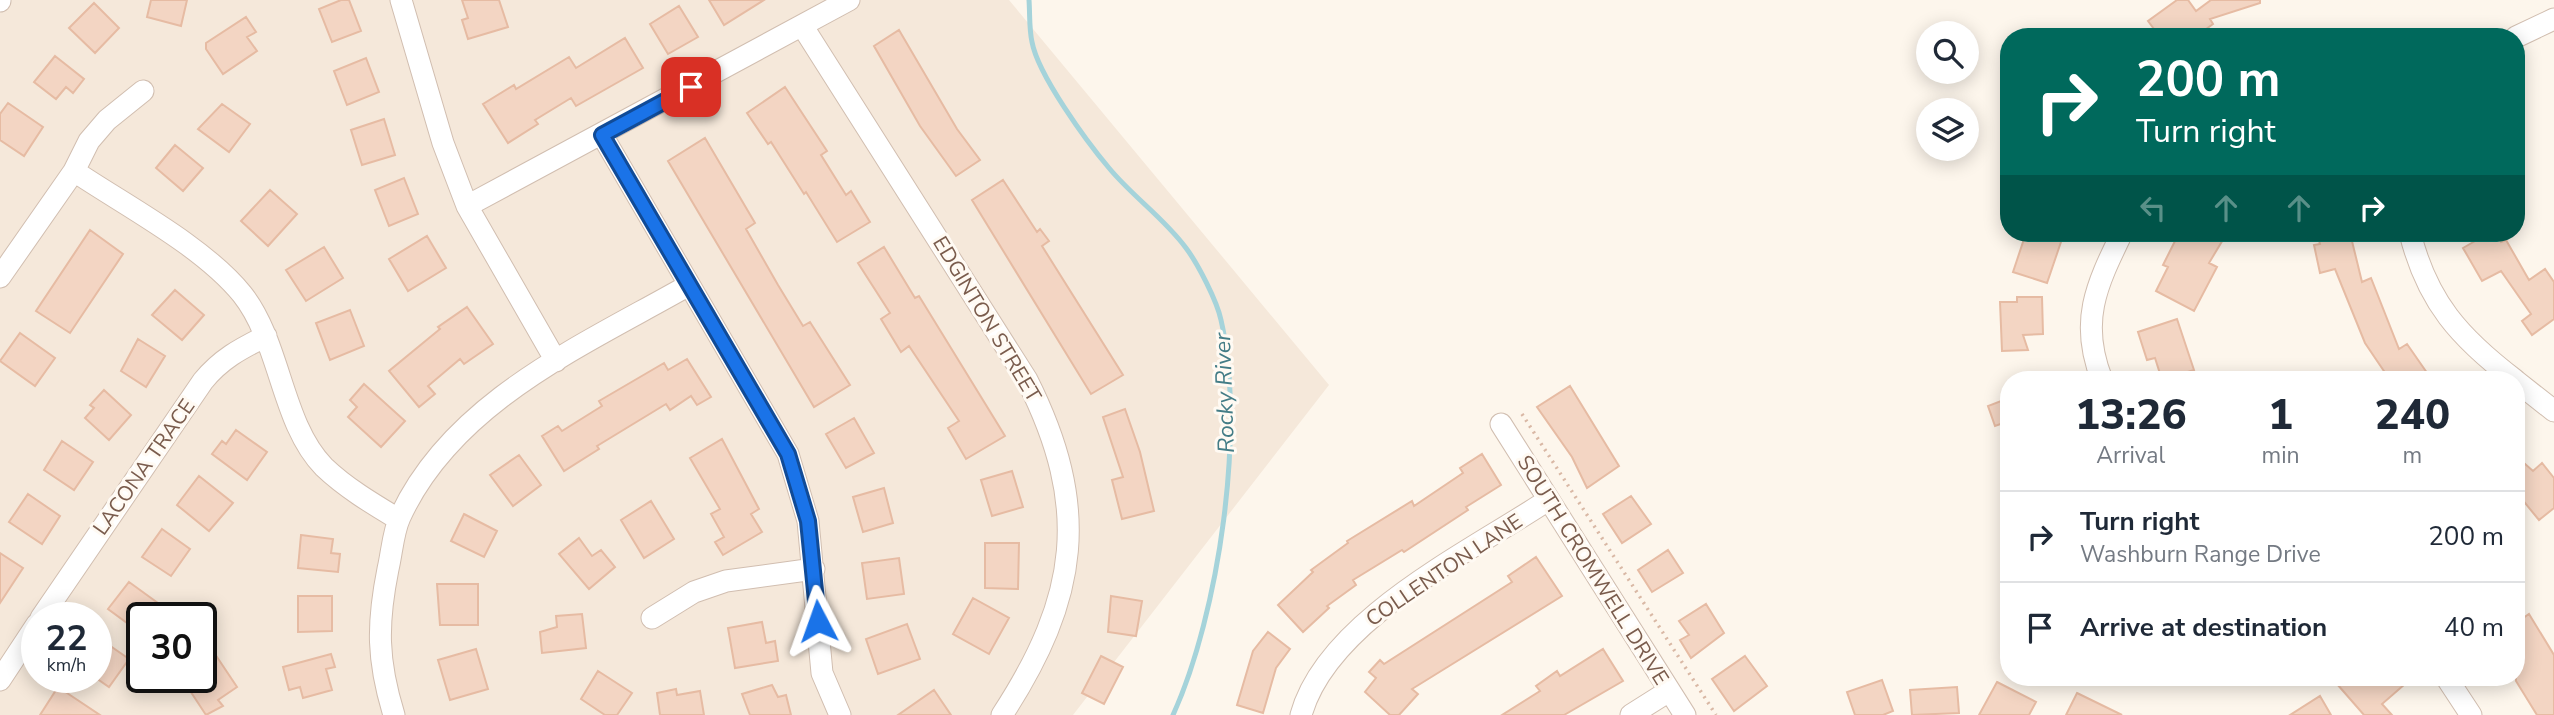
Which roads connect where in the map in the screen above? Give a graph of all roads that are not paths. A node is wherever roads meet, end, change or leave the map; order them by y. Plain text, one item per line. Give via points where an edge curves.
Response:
1 (401, 0) edge
2 (849, 0) edge
3 (2554, 19) edge
4 (803, 27) junction
5 (2525, 33) edge
6 (143, 91) dead end
7 (602, 135) junction
8 (74, 172) junction
9 (467, 206) junction
10 (2118, 242) edge
11 (2413, 242) edge
12 (0, 277) edge
13 (689, 285) junction
14 (266, 337) junction
15 (556, 362) junction
16 (2098, 371) edge
17 (2504, 371) edge
18 (2525, 387) edge
19 (2554, 411) edge
20 (1501, 424) dead end
21 (1548, 500) junction
22 (398, 519) junction
23 (814, 569) junction
24 (52, 602) edge
25 (652, 618) dead end
26 (21, 648) edge
27 (0, 680) edge
28 (2452, 686) edge
29 (1669, 691) junction
30 (392, 715) edge
31 (840, 715) edge
32 (1002, 715) edge
33 (1300, 715) edge
34 (1631, 715) edge
35 (1685, 715) edge
36 (2471, 715) edge

1 - 9 street via 443,143
2 - 4 street
3 - 5 street
4 - 7 street
4 - 32 street, EDGINTON STREET via 1027,380 1056,444 1069,522 1063,581 1049,633
6 - 8 street via 89,141
7 - 9 street
7 - 13 street
8 - 12 street
8 - 14 street via 206,259 242,295
9 - 15 street
10 - 16 street via 2090,310 2091,352
11 - 17 street via 2425,277 2450,322
13 - 15 street
13 - 23 street via 788,454 808,521
14 - 22 street via 300,429 323,466
14 - 24 street, LACONA TRACE via 234,351 202,381
15 - 22 street via 474,416 423,474
18 - 19 street
20 - 21 street, SOUTH CROMWELL DRIVE
21 - 29 street, SOUTH CROMWELL DRIVE
21 - 33 street, COLLENTON LANE via 1372,615 1341,645 1306,695
22 - 30 street via 379,616 382,672
23 - 25 street via 726,582 694,592
23 - 31 street via 822,673
26 - 27 street
28 - 36 street
29 - 34 street
29 - 35 street, SOUTH CROMWELL DRIVE

